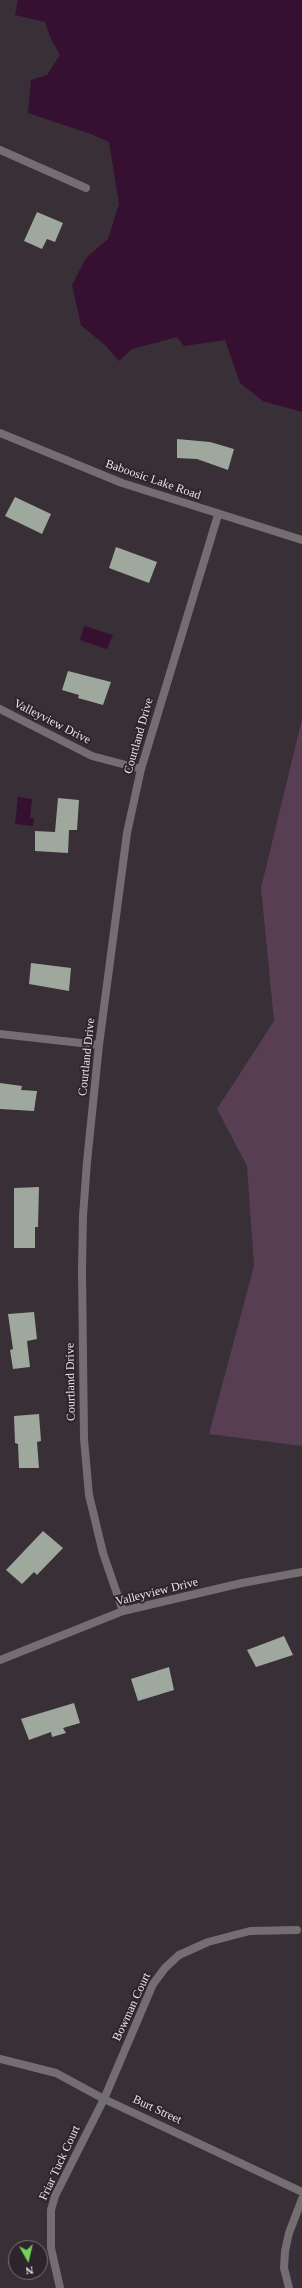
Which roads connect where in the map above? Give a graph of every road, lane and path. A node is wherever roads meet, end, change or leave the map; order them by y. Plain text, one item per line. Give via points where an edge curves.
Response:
1 (0, 150) edge
2 (86, 188) dead end
3 (0, 433) edge
4 (218, 515) junction
5 (302, 540) edge
6 (0, 709) edge
7 (141, 768) junction
8 (0, 1034) edge
9 (99, 1045) junction
10 (302, 1572) edge
11 (123, 1611) junction
12 (0, 1660) edge
13 (297, 1930) dead end
14 (0, 2059) edge
15 (104, 2098) junction
16 (302, 2192) edge
17 (302, 2199) edge
18 (60, 2288) edge
19 (288, 2288) edge

1 - 2 street
3 - 4 street, Baboosic Lake Road via 122,483
4 - 5 street, Baboosic Lake Road
4 - 7 street, Courtland Drive
6 - 7 street, Valleyview Drive via 92,756
7 - 9 street, Courtland Drive via 127,833
8 - 9 street
9 - 11 street, Courtland Drive via 83,1216 84,1439 89,1495 103,1553
10 - 11 street, Valleyview Drive via 242,1583
11 - 12 street, Valleyview Drive
13 - 15 street, Bowman Court via 250,1931 229,1935 179,1955 153,1984
14 - 15 street, Burt Street via 56,2073
15 - 16 street, Burt Street
15 - 18 street, Friar Tuck Court via 55,2196 51,2210 51,2248
17 - 19 street via 285,2251 284,2268

